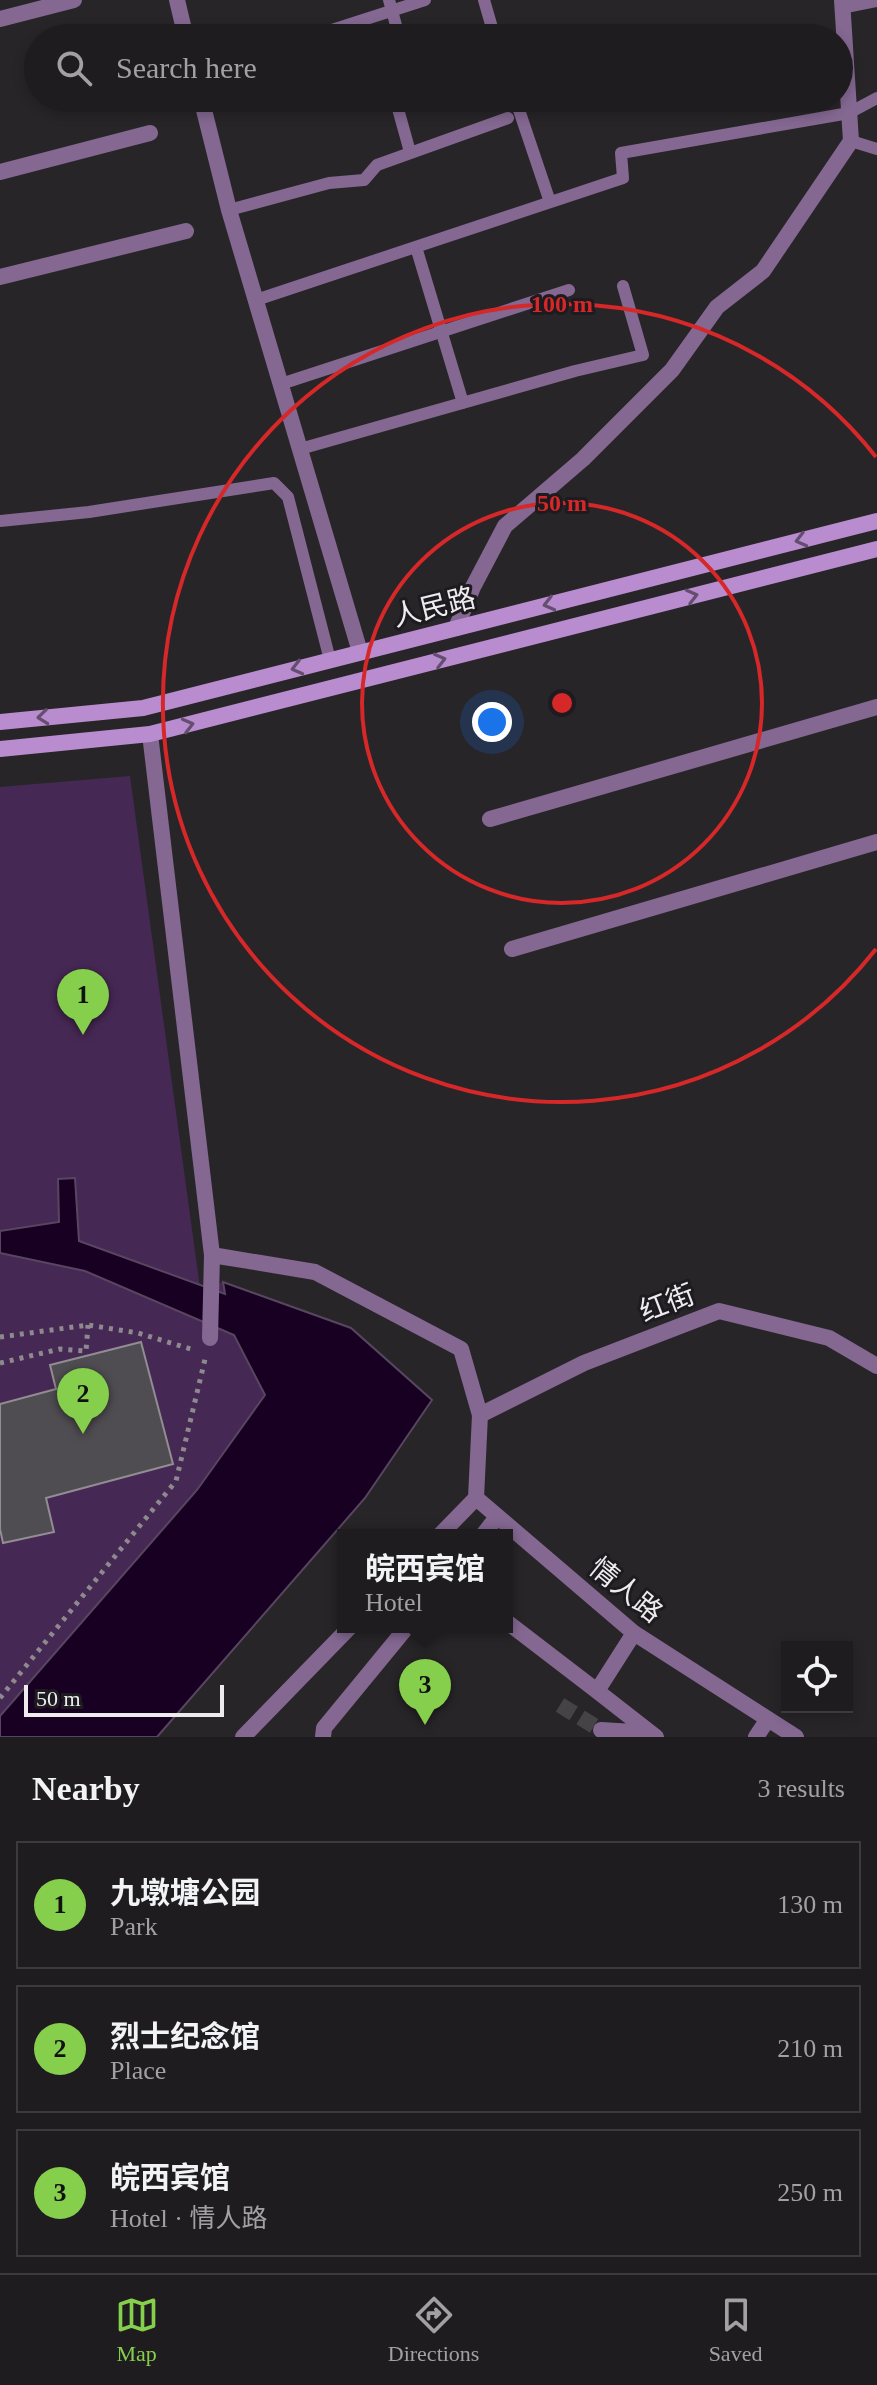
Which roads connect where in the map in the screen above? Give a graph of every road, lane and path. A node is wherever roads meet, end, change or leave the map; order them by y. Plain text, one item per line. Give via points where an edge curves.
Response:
1 (74, 0) edge
2 (177, 0) edge
3 (389, 0) edge
4 (425, 0) edge
5 (484, 0) edge
6 (877, 1) edge
7 (842, 4) edge
8 (0, 19) edge
9 (183, 24) edge
10 (350, 24) edge
11 (396, 24) edge
12 (491, 24) edge
13 (843, 24) edge
14 (877, 98) edge
15 (853, 111) edge
16 (204, 112) edge
17 (399, 112) edge
18 (520, 112) edge
19 (849, 113) joint
20 (508, 118) dead end
21 (150, 133) dead end
22 (851, 141) junction
23 (877, 149) edge
24 (410, 152) junction
25 (0, 172) edge
26 (550, 202) junction
27 (229, 210) junction
28 (186, 231) dead end
29 (416, 247) junction
30 (0, 277) edge
31 (623, 286) dead end
32 (569, 290) dead end
33 (256, 300) junction
34 (281, 384) junction
35 (463, 403) junction
36 (300, 449) junction
37 (0, 521) edge
38 (877, 521) edge
39 (877, 549) edge
40 (456, 628) junction
41 (360, 652) junction
42 (330, 660) junction
43 (877, 707) edge
44 (0, 722) edge
45 (150, 734) junction
46 (0, 749) edge
47 (490, 819) dead end
48 (877, 842) edge
49 (512, 949) dead end
50 (212, 1255) junction
51 (88, 1325) junction
52 (0, 1337) edge
53 (210, 1338) dead end
54 (0, 1363) edge
55 (877, 1366) edge
56 (480, 1415) junction
57 (476, 1498) junction
58 (497, 1517) junction
59 (446, 1529) edge
60 (488, 1529) edge
61 (511, 1529) edge
62 (513, 1531) edge
63 (513, 1627) edge
64 (344, 1633) edge
65 (402, 1633) edge
66 (634, 1633) junction
67 (597, 1691) junction
68 (0, 1698) edge
69 (768, 1719) junction
70 (601, 1730) dead end
71 (653, 1735) edge
72 (243, 1737) edge
73 (323, 1737) edge
74 (756, 1737) edge
75 (796, 1737) edge

1 - 8 street
2 - 9 street
3 - 11 lane
4 - 10 lane
5 - 12 lane
6 - 7 lane
7 - 13 street
14 - 15 lane
16 - 27 street
17 - 24 lane
18 - 26 lane
19 - 22 street
19 - 26 lane via 621,153 623,178
20 - 24 lane
21 - 25 street
22 - 23 lane
22 - 40 street via 763,271 717,307 672,370 583,459 505,526
24 - 27 lane via 377,165 364,180 329,183
26 - 29 lane
27 - 33 street
28 - 30 street
29 - 33 lane
29 - 35 lane
31 - 35 lane via 643,355
32 - 34 lane
33 - 34 street
34 - 36 street
35 - 36 lane
36 - 41 street
37 - 42 lane via 274,483 288,497
38 -> 40 main road, 人民路
45 -> 39 main road, 人民路
40 - 41 main road, 人民路
41 - 42 main road, 人民路
42 -> 44 main road, 人民路 via 143,708
43 - 47 street
45 - 46 main road, 人民路
45 - 50 street
48 - 49 street
50 - 53 street
50 - 56 street via 315,1272 461,1349
51 - 52 path
51 - 54 path via 86,1351 60,1349
51 - 68 path via 206,1353 176,1481
55 - 56 street, 红街 via 829,1338 719,1311 584,1363
56 - 57 street
57 - 58 street, 情人路
57 - 59 street
58 - 60 street
58 - 61 street, 情人路
62 - 66 street, 情人路
63 - 67 street
64 - 72 street
65 - 73 street via 324,1728
66 - 67 street
66 - 69 street, 情人路
67 - 71 street
69 - 74 street
69 - 75 street, 情人路
70 - 71 street

